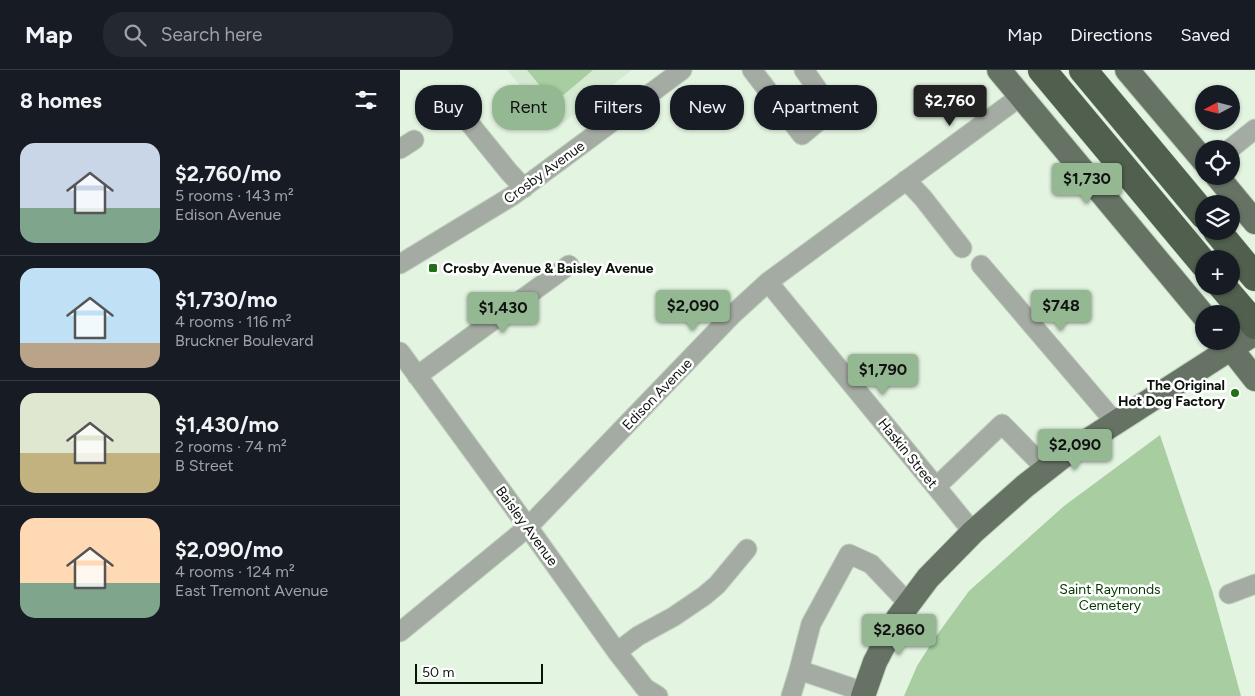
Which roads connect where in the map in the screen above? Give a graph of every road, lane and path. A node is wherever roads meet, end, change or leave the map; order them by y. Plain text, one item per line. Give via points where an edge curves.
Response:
1 (682, 70) edge
2 (752, 70) edge
3 (804, 70) edge
4 (999, 70) edge
5 (1042, 70) edge
6 (1083, 70) edge
7 (1128, 70) edge
8 (1021, 96) junction
9 (1255, 129) edge
10 (475, 130) edge
11 (1240, 141) edge
12 (1195, 150) edge
13 (906, 180) junction
14 (1224, 185) edge
15 (524, 188) junction
16 (1195, 204) edge
17 (1255, 222) edge
18 (1224, 240) edge
19 (962, 248) dead end
20 (1195, 253) edge
21 (400, 264) edge
22 (569, 265) dead end
23 (981, 266) dead end
24 (1255, 277) edge
25 (768, 282) junction
26 (1225, 295) edge
27 (1195, 305) edge
28 (1242, 338) edge
29 (400, 352) edge
30 (417, 376) junction
31 (1255, 379) edge
32 (1115, 422) junction
33 (1046, 469) junction
34 (936, 487) junction
35 (528, 527) junction
36 (973, 532) junction
37 (747, 549) dead end
38 (1255, 584) edge
39 (1229, 594) dead end
40 (908, 603) junction
41 (400, 632) edge
42 (617, 652) junction
43 (799, 670) junction
44 (863, 694) edge
45 (658, 696) edge
46 (791, 696) edge

1 - 15 street, Crosby Avenue
2 - 3 street via 802,135 832,110
4 - 8 main road
5 - 20 highway
6 - 16 highway
7 - 12 main road
8 - 13 street, Edison Avenue
8 - 27 main road
9 - 11 street
10 - 15 street
13 - 19 street
13 - 25 street, Edison Avenue
14 - 17 main road
15 - 21 street, Crosby Avenue
18 - 24 highway
22 - 30 street
23 - 32 street
25 - 34 street, Haskin Street
25 - 35 street, Edison Avenue via 732,315
26 - 28 highway
28 - 31 main road
28 - 32 main road
29 - 30 street, Baisley Avenue
30 - 35 street, Baisley Avenue
32 - 33 main road
33 - 34 street via 1002,424
33 - 36 main road
34 - 36 street, Haskin Street
35 - 41 street, Edison Avenue
35 - 42 street, Baisley Avenue
36 - 40 main road
37 - 42 street via 704,596
38 - 39 street
40 - 43 street via 871,564 849,554 811,624
40 - 44 main road via 881,648
42 - 45 street, Baisley Avenue via 640,682
43 - 44 street
43 - 46 street

